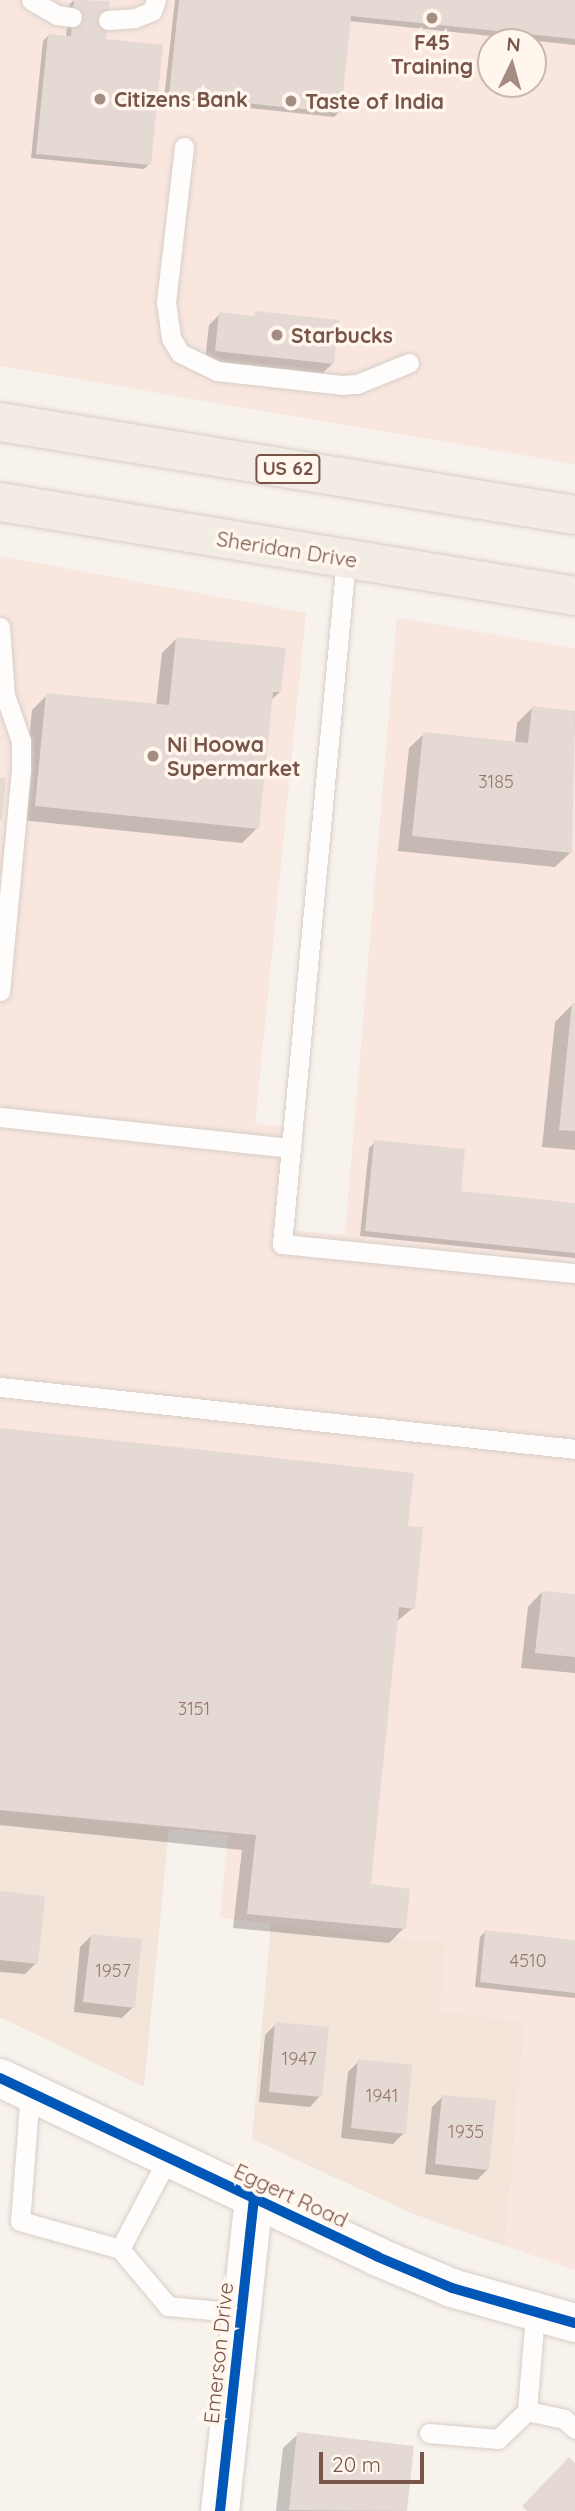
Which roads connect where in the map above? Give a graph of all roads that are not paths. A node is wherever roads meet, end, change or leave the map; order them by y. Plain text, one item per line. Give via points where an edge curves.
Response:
1 (31, 0) edge
2 (156, 0) edge
3 (72, 17) dead end
4 (108, 20) dead end
5 (184, 147) dead end
6 (410, 363) dead end
7 (0, 422) edge
8 (0, 502) edge
9 (575, 515) edge
10 (346, 559) junction
11 (575, 596) edge
12 (0, 627) edge
13 (0, 991) edge
14 (0, 1117) edge
15 (291, 1148) junction
16 (575, 1273) edge
17 (0, 1387) edge
18 (575, 1449) edge
19 (15, 2085) edge
20 (168, 2158) junction
21 (254, 2200) junction
22 (120, 2249) junction
23 (242, 2312) junction
24 (535, 2315) junction
25 (575, 2323) edge
26 (527, 2411) junction
27 (575, 2429) edge
28 (429, 2433) dead end
29 (220, 2511) edge

1 - 3 lane via 57,15
2 - 4 lane via 152,11
5 - 6 lane via 166,302 171,338 180,353 217,371 341,385 357,384
7 - 9 main road, US 62
8 - 10 main road, Sheridan Drive
10 - 11 main road, Sheridan Drive
10 - 15 lane
12 - 13 lane via 5,695 20,741 21,770
14 - 15 lane
15 - 16 lane via 282,1244
17 - 18 lane
19 - 20 street, Eggert Road
19 - 22 lane via 20,2221
20 - 21 street, Eggert Road
20 - 22 lane
21 - 23 street, Emerson Drive
21 - 24 street, Eggert Road via 452,2288
22 - 23 lane via 168,2306
23 - 29 street, Emerson Drive
24 - 25 street, Eggert Road
24 - 26 lane
26 - 27 lane via 565,2419
26 - 28 lane via 498,2440

